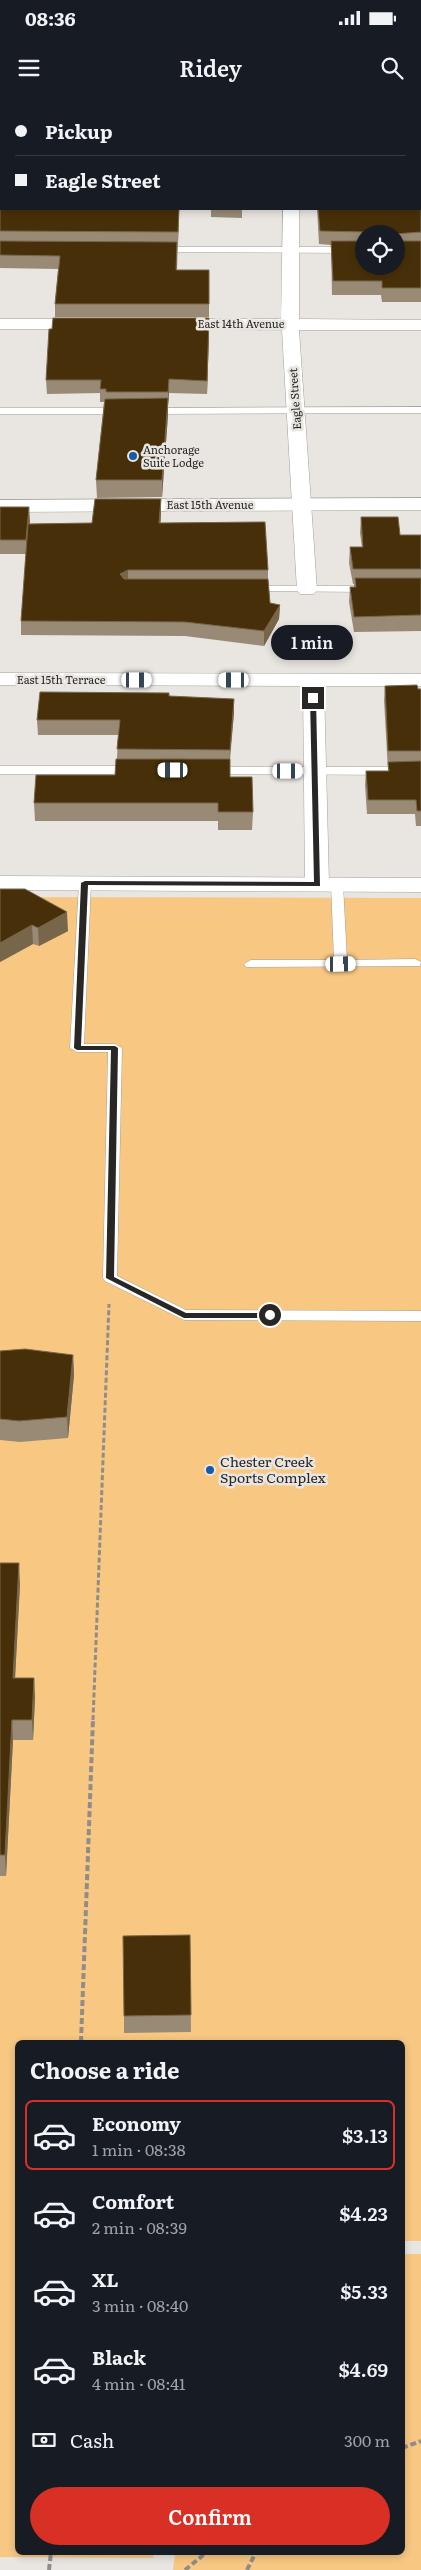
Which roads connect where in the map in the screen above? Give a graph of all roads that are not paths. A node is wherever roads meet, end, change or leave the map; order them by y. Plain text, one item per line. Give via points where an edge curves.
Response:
1 (291, 210) edge
2 (148, 249) edge
3 (291, 249) junction
4 (355, 250) edge
5 (0, 324) edge
6 (106, 324) edge
7 (155, 324) edge
8 (290, 324) junction
9 (421, 325) edge
10 (296, 410) junction
11 (421, 410) edge
12 (0, 411) edge
13 (302, 504) junction
14 (421, 504) edge
15 (0, 506) edge
16 (237, 589) edge
17 (383, 589) edge
18 (307, 590) junction
19 (0, 680) edge
20 (313, 680) junction
21 (421, 680) edge
22 (0, 770) edge
23 (149, 770) edge
24 (198, 770) edge
25 (315, 771) junction
26 (421, 771) edge
27 (0, 882) edge
28 (85, 883) junction
29 (327, 884) junction
30 (421, 885) edge
31 (415, 963) dead end
32 (251, 964) dead end
33 (341, 964) junction
34 (421, 1316) edge

1 - 3 street, Eagle Street
2 - 3 lane
3 - 4 lane
3 - 8 street, Eagle Street
5 - 6 street
7 - 8 street, East 14th Avenue
8 - 9 street, East 14th Avenue
8 - 10 street, Eagle Street
10 - 11 lane
10 - 12 lane
10 - 13 street, Eagle Street
13 - 14 street, East 15th Avenue
13 - 15 street, East 15th Avenue
13 - 18 street, Eagle Street
16 - 18 lane
17 - 18 lane
19 - 20 street, East 15th Terrace
20 - 21 street, East 15th Terrace
20 - 25 street
22 - 23 lane
24 - 25 lane
25 - 26 lane
25 - 29 street
27 - 28 street
28 - 29 street
28 - 34 lane via 77,1048 115,1048 110,1278 184,1315
29 - 30 street
29 - 33 lane
31 - 33 lane
32 - 33 lane

